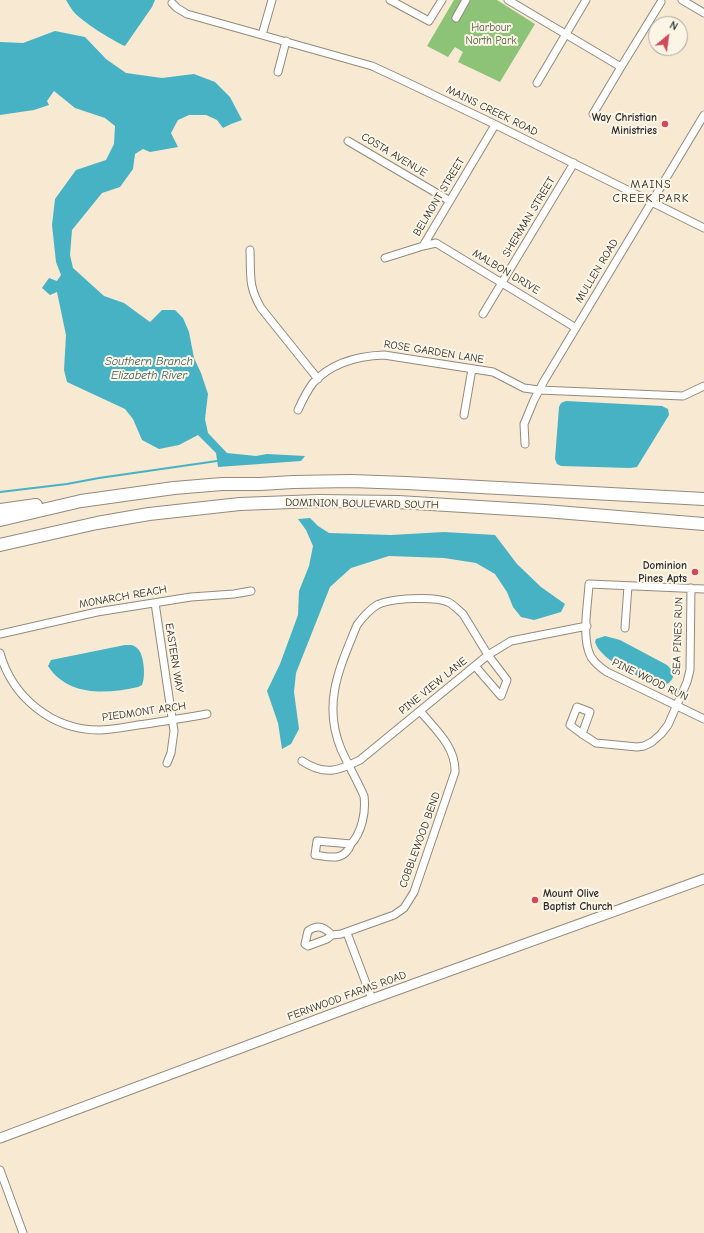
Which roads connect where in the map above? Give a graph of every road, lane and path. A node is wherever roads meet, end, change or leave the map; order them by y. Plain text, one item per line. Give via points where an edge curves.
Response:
1 (272, 0) edge
2 (390, 0) edge
3 (442, 0) edge
4 (466, 0) edge
5 (586, 0) edge
6 (682, 0) edge
7 (510, 1) edge
8 (661, 2) dead end
9 (172, 3) dead end
10 (704, 6) edge
11 (696, 8) junction
12 (704, 13) edge
13 (456, 18) dead end
14 (262, 35) junction
15 (566, 35) junction
16 (286, 42) junction
17 (621, 67) junction
18 (278, 72) dead end
19 (537, 82) dead end
20 (593, 114) dead end
21 (704, 115) edge
22 (496, 125) junction
23 (348, 141) dead end
24 (574, 163) junction
25 (450, 201) junction
26 (652, 201) junction
27 (704, 228) edge
28 (423, 246) junction
29 (250, 250) dead end
30 (385, 258) dead end
31 (502, 282) junction
32 (483, 314) dead end
33 (576, 328) junction
34 (472, 369) junction
35 (318, 379) junction
36 (704, 386) edge
37 (539, 390) junction
38 (298, 410) dead end
39 (464, 415) dead end
40 (525, 444) dead end
41 (650, 496) junction
42 (704, 496) edge
43 (704, 499) edge
44 (82, 501) junction
45 (0, 510) edge
46 (0, 520) edge
47 (704, 524) edge
48 (40, 536) junction
49 (0, 545) edge
50 (0, 552) edge
51 (628, 586) junction
52 (691, 588) junction
53 (704, 589) edge
54 (251, 591) dead end
55 (154, 603) junction
56 (586, 626) junction
57 (625, 628) dead end
58 (0, 634) edge
59 (0, 653) edge
60 (488, 656) junction
61 (475, 666) junction
62 (676, 706) junction
63 (420, 711) junction
64 (207, 714) dead end
65 (704, 719) edge
66 (173, 720) junction
67 (582, 734) dead end
68 (302, 761) dead end
69 (167, 763) dead end
70 (349, 765) junction
71 (351, 844) junction
72 (704, 879) edge
73 (347, 933) junction
74 (332, 935) dead end
75 (372, 998) junction
76 (0, 1138) edge
77 (0, 1170) edge
78 (23, 1233) edge

1 - 14 street
2 - 3 street via 429,21
4 - 13 street
5 - 15 street
6 - 11 street
7 - 15 street
8 - 17 street
9 - 14 street, MAINS CREEK ROAD via 187,14
10 - 11 street
11 - 12 street
14 - 16 street, MAINS CREEK ROAD
15 - 17 street
15 - 19 street
16 - 18 street
16 - 22 street, MAINS CREEK ROAD via 372,66
17 - 20 street
21 - 26 street, MULLEN ROAD
22 - 24 street, MAINS CREEK ROAD
22 - 25 street, BELMONT STREET
23 - 25 street, COSTA AVENUE
24 - 26 street, MAINS CREEK ROAD
24 - 31 street, SHERMAN STREET
25 - 28 street, BELMONT STREET
26 - 27 street, MAINS CREEK ROAD
26 - 33 street, MULLEN ROAD
28 - 30 street, BELMONT STREET
28 - 31 street, MALBON DRIVE via 436,242
29 - 35 street via 251,285 254,296
31 - 32 street, SHERMAN STREET
31 - 33 street, MALBON DRIVE
33 - 37 street, MULLEN ROAD
34 - 35 street, ROSE GARDEN LANE via 384,354 346,361
34 - 37 street, ROSE GARDEN LANE via 493,372 524,388
34 - 39 street
35 - 38 street, ROSE GARDEN LANE
36 - 37 street, ROSE GARDEN LANE via 683,396
37 - 40 street, MULLEN ROAD via 524,424
41 - 42 highway
41 - 43 highway, DOMINION BOULEVARD SOUTH
41 - 44 highway, DOMINION BOULEVARD SOUTH via 406,483 293,482 174,488
44 - 45 highway
44 - 46 highway, DOMINION BOULEVARD SOUTH
47 - 48 highway, DOMINION BOULEVARD SOUTH via 398,502 318,501 240,504 164,513 97,523
48 - 49 highway, DOMINION BOULEVARD SOUTH
48 - 50 highway
51 - 52 street
51 - 56 street, PINE WOOD RUN via 589,584
51 - 57 street
52 - 53 street
52 - 62 street, SEA PINES RUN via 690,670 685,689
54 - 55 street, MONARCH REACH
55 - 58 street, MONARCH REACH via 97,612
55 - 66 street, EASTERN WAY
56 - 60 street, PINE VIEW LANE via 511,641
56 - 62 street, PINE WOOD RUN via 588,648 599,667
59 - 66 street, PIEDMONT ARCH via 9,678 16,688 35,708 52,718 83,729 98,730
60 - 61 street, PINE VIEW LANE
60 - 61 street via 507,680 501,696
60 - 70 street via 463,614 448,602 394,599 370,610 357,625 334,688 335,730
61 - 63 street, PINE VIEW LANE
62 - 65 street, PINE WOOD RUN
62 - 67 street, SEA PINES RUN via 661,734 644,746 596,743
63 - 70 street, PINE VIEW LANE via 360,760
63 - 73 street, COBBLEWOOD BEND via 452,751 456,764 455,776 409,901 394,915
64 - 66 street, PIEDMONT ARCH
66 - 69 street, EASTERN WAY via 174,742
68 - 70 street, PINE VIEW LANE via 325,771
70 - 71 street via 364,796 365,804 364,816
71 - 71 street via 317,841 315,855 338,857 345,854
72 - 75 street, FERNWOOD FARMS ROAD
73 - 74 street, COBBLEWOOD BEND
73 - 75 street
75 - 76 street, FERNWOOD FARMS ROAD
77 - 78 street

